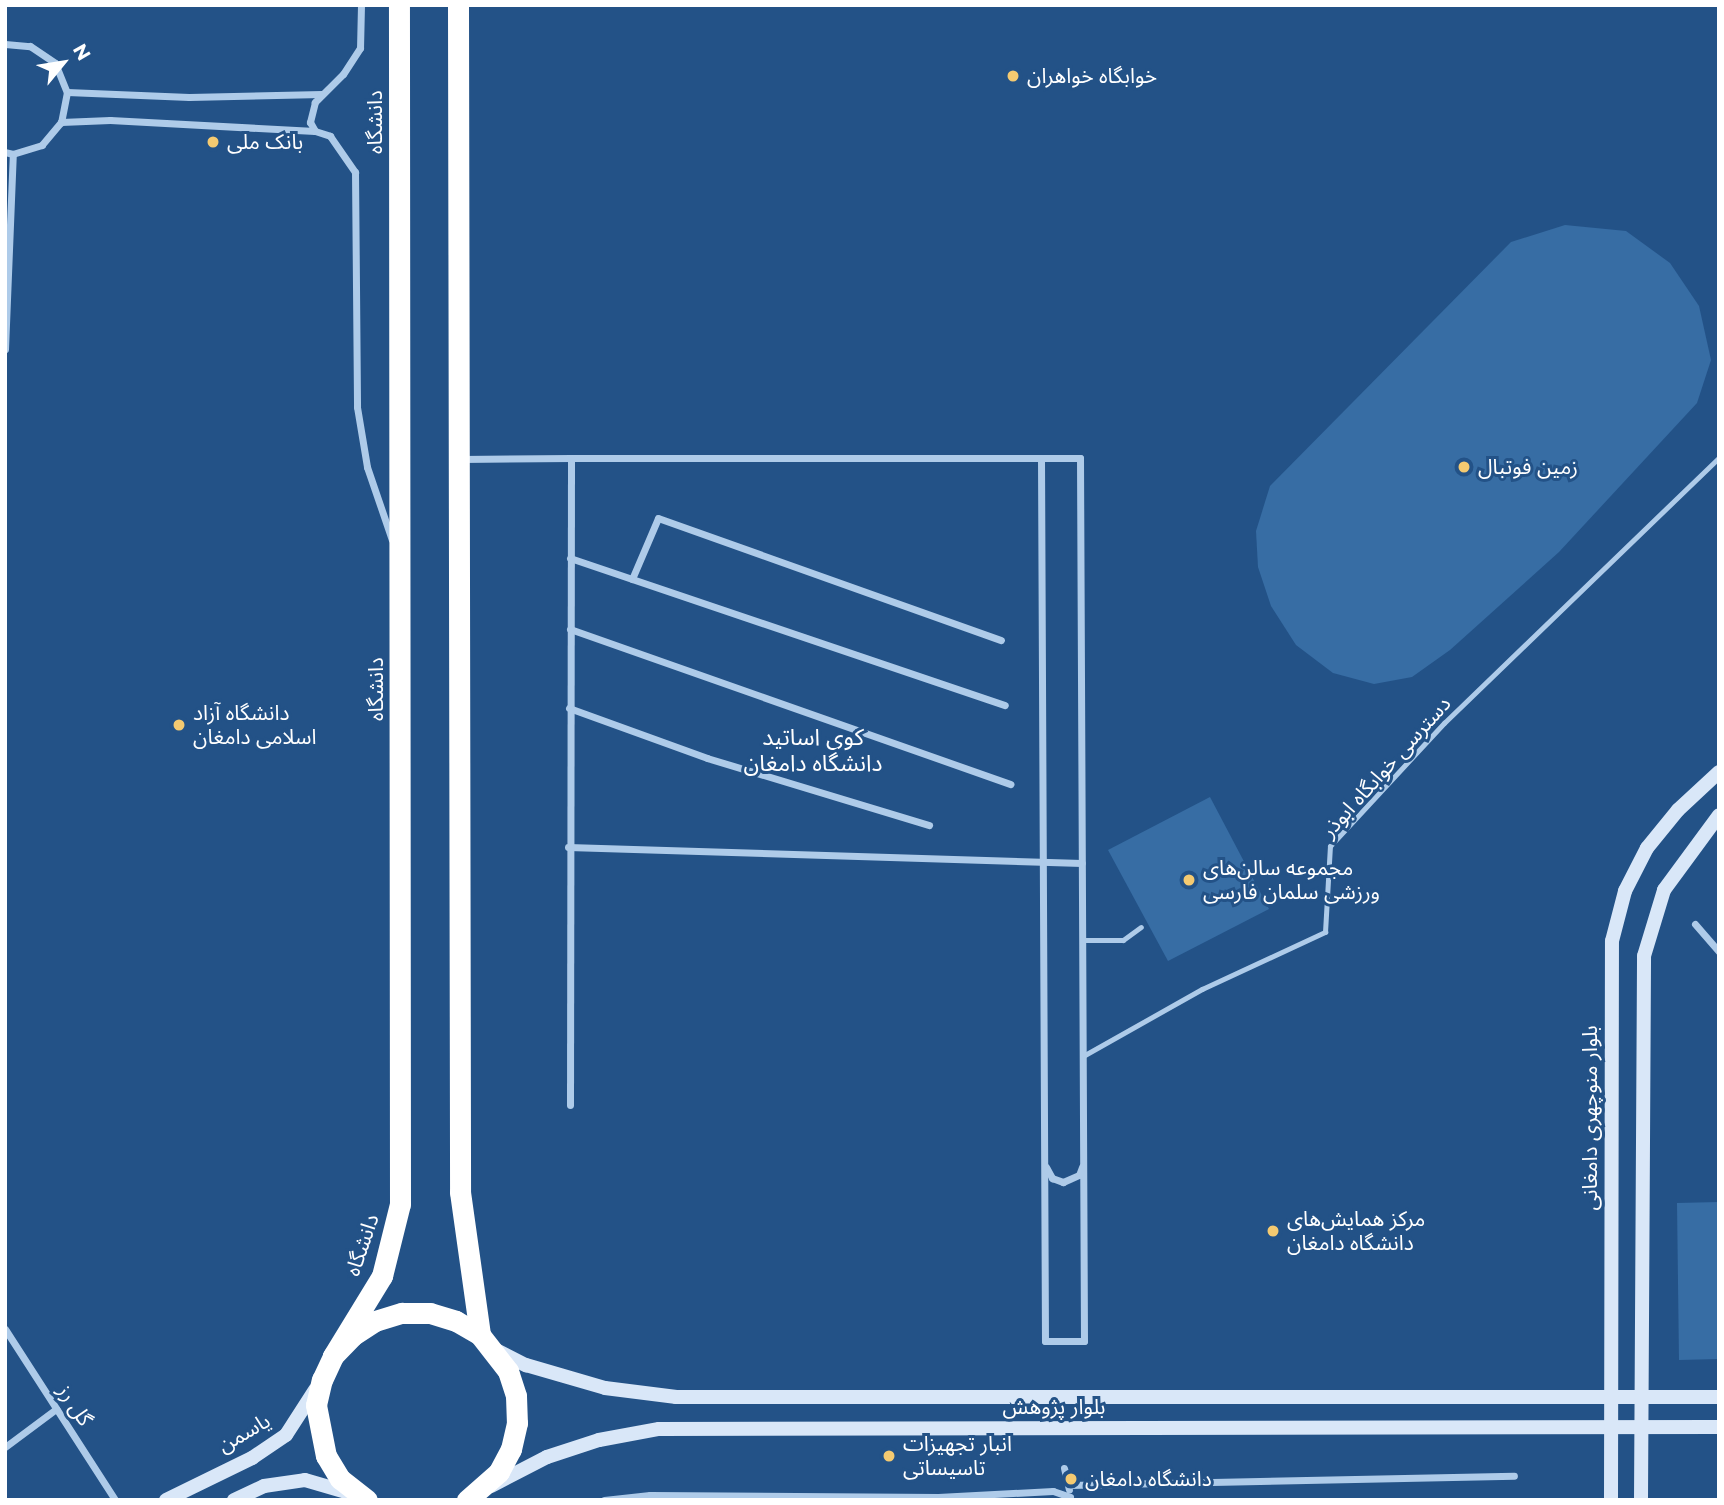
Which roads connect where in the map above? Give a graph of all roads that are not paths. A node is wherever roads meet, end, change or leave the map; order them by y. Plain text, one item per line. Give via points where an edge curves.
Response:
1 (361, 5) edge
2 (400, 5) edge
3 (458, 5) edge
4 (5, 44) edge
5 (67, 92) junction
6 (322, 94) junction
7 (61, 122) junction
8 (315, 131) junction
9 (9, 153) edge
10 (5, 349) edge
11 (1719, 457) edge
12 (456, 458) junction
13 (571, 458) junction
14 (1041, 458) junction
15 (570, 558) junction
16 (399, 561) junction
17 (632, 579) junction
18 (570, 629) junction
19 (1001, 640) dead end
20 (1005, 705) dead end
21 (569, 708) junction
22 (1719, 772) edge
23 (1010, 784) dead end
24 (1719, 815) edge
25 (929, 825) dead end
26 (568, 847) junction
27 (1043, 863) junction
28 (1082, 863) junction
29 (1695, 924) dead end
30 (1141, 927) dead end
31 (1082, 940) junction
32 (1719, 952) edge
33 (1083, 1056) junction
34 (570, 1105) dead end
35 (1044, 1152) junction
36 (1083, 1164) junction
37 (5, 1329) edge
38 (487, 1342) junction
39 (333, 1356) junction
40 (322, 1380) junction
41 (1613, 1397) junction
42 (1640, 1397) junction
43 (1719, 1397) edge
44 (56, 1409) junction
45 (1612, 1427) junction
46 (1640, 1427) junction
47 (1719, 1427) edge
48 (5, 1447) edge
49 (1064, 1468) dead end
50 (1514, 1476) dead end
51 (1069, 1485) junction
52 (474, 1495) edge
53 (650, 1497) edge
54 (801, 1497) edge
55 (363, 1498) edge
56 (938, 1498) edge
57 (1070, 1498) edge
58 (115, 1500) edge
59 (166, 1500) edge
60 (234, 1500) edge
61 (604, 1500) edge
62 (1611, 1500) edge
63 (1641, 1500) edge

1 - 6 street via 360,48
2 - 16 highway, دانشگاه
3 - 12 highway
4 - 5 street via 30,46 55,64
5 - 6 street via 189,97
5 - 7 street
6 - 8 street via 311,112
7 - 8 street via 110,120
7 - 9 street via 42,145
8 - 16 street via 330,136 355,172 357,407 367,467
9 - 10 street
11 - 33 lane, دسترسی خوابگاه ابوذر via 1444,723 1330,846 1325,932 1202,989
12 - 13 street
12 - 38 highway via 460,1192
13 - 14 street
13 - 15 street
14 - 27 street
14 - 28 street via 1080,458
15 - 17 street
15 - 18 street
16 - 39 highway, دانشگاه via 400,1204 382,1276
17 - 19 street via 658,518
17 - 20 street
18 - 21 street
18 - 23 street
21 - 25 street via 707,758
21 - 26 street
22 - 41 street, بلوار منوچهری دامغانی via 1678,810 1647,848 1625,891 1612,942
24 - 42 street via 1664,890 1644,957
26 - 27 street
26 - 34 street
27 - 28 street
27 - 35 street
28 - 31 street
29 - 32 street
30 - 31 lane via 1123,940
31 - 33 street
33 - 36 street
35 - 36 street via 1052,1178 1063,1182 1079,1175
35 - 36 street via 1045,1341 1084,1341
37 - 44 street, گل رز
38 - 39 highway via 456,1321 430,1313 402,1313 375,1321
38 - 41 street, بلوار پژوهش via 526,1365 605,1388 676,1397
38 - 52 highway via 516,1396 517,1423 499,1472
39 - 40 highway
40 - 55 highway via 316,1405 318,1432 340,1479
40 - 59 street, یاسمن via 286,1434 252,1458
41 - 42 street, بلوار پژوهش
41 - 45 street, بلوار منوچهری دامغانی
42 - 43 street, بلوار پژوهش
42 - 46 street
44 - 48 street
44 - 58 street, گل رز
45 - 46 street, بلوار پژوهش
45 - 52 street, بلوار پژوهش via 659,1429 599,1440 547,1457
45 - 62 street, بلوار منوچهری دامغانی
46 - 47 street, بلوار پژوهش
46 - 63 street
49 - 51 street
50 - 51 street
51 - 57 street
53 - 54 street
53 - 61 street
54 - 56 street
55 - 60 street via 305,1480 264,1486
56 - 57 street via 1054,1491

